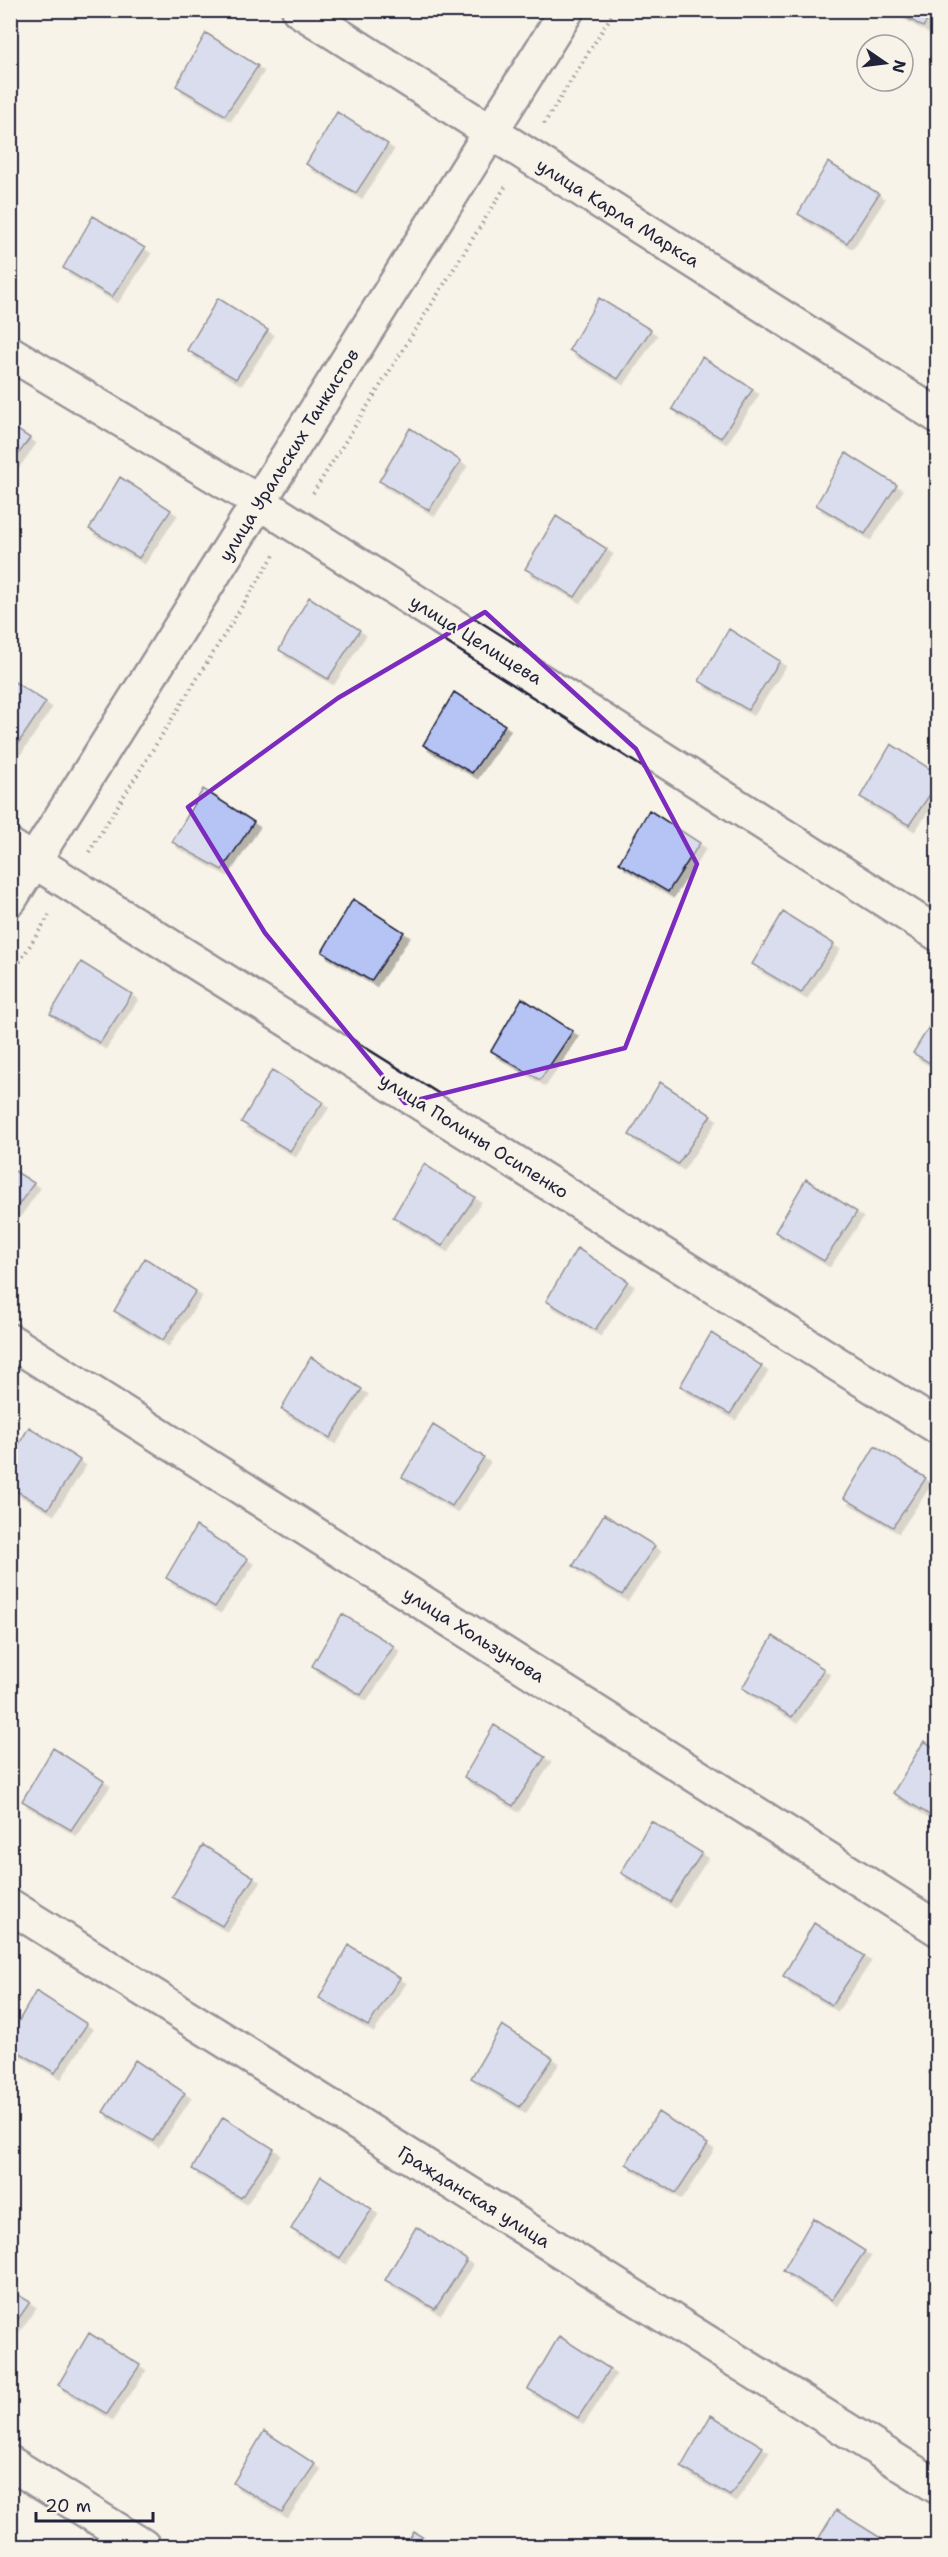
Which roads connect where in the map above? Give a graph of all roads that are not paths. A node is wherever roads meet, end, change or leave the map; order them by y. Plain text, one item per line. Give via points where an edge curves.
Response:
1 (299, 10) edge
2 (567, 10) edge
3 (491, 132) junction
4 (10, 353) edge
5 (938, 416) edge
6 (259, 502) junction
7 (22, 853) edge
8 (10, 898) edge
9 (938, 934) edge
10 (10, 1341) edge
11 (938, 1427) edge
12 (10, 1906) edge
13 (938, 1929) edge
14 (10, 2463) edge
15 (938, 2487) edge
16 (143, 2547) edge

1 - 3 street, улица Карла Маркса
2 - 3 street, улица Уральских Танкистов
3 - 5 street, улица Карла Маркса
3 - 6 street, улица Уральских Танкистов
4 - 6 street, улица Целищева
6 - 7 street, улица Уральских Танкистов
6 - 9 street, улица Целищева
7 - 8 street, улица Уральских Танкистов
7 - 11 street, улица Полины Осипенко
10 - 13 street, улица Хользунова
12 - 15 street, Гражданская улица
14 - 16 street

